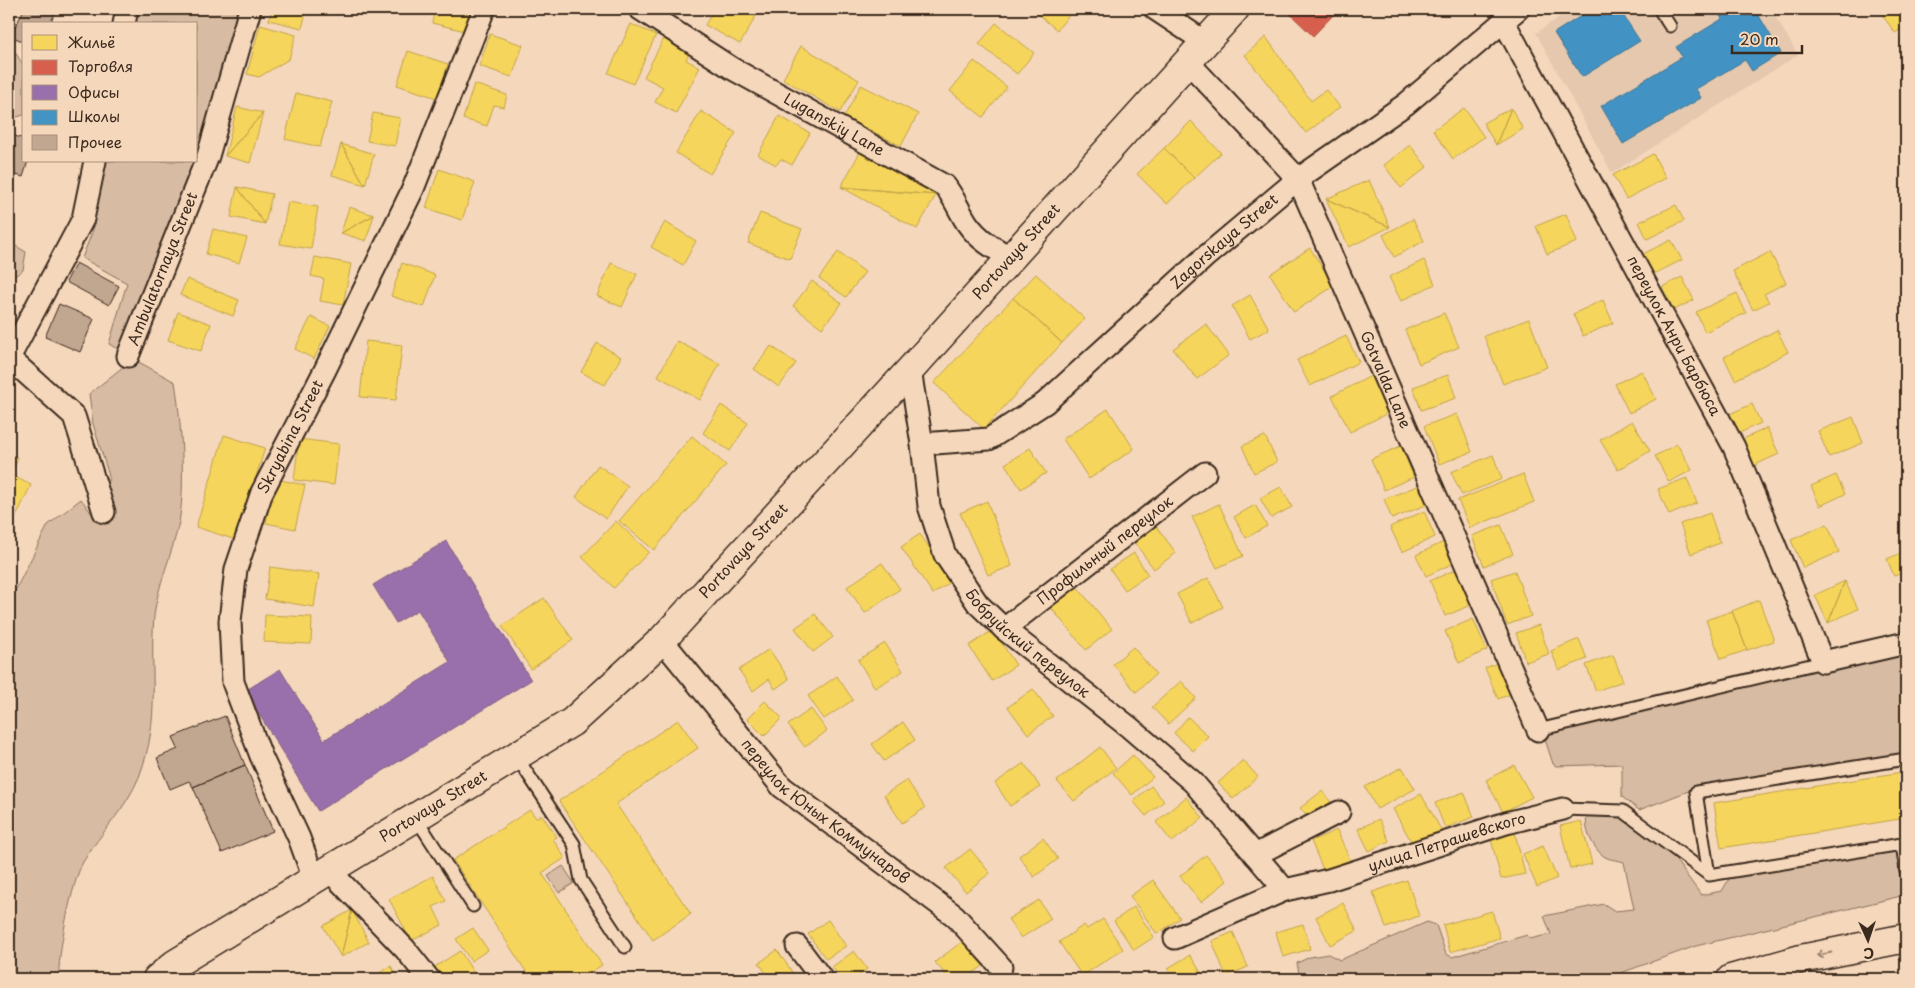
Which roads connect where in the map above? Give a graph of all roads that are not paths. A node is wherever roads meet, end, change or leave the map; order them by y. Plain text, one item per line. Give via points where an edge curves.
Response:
1 (127, 9) edge
2 (250, 9) edge
3 (484, 9) edge
4 (640, 9) edge
5 (1155, 9) edge
6 (1235, 9) edge
7 (1659, 9) edge
8 (1511, 14) edge
9 (124, 22) edge
10 (1670, 26) dead end
11 (1196, 51) junction
12 (95, 162) edge
13 (1298, 179) junction
14 (1010, 257) junction
15 (128, 356) dead end
16 (9, 358) edge
17 (910, 370) junction
18 (922, 444) junction
19 (1205, 473) dead end
20 (104, 512) dead end
21 (1004, 629) junction
22 (662, 640) junction
23 (1906, 643) edge
24 (1823, 662) junction
25 (1538, 730) joint
26 (516, 756) junction
27 (1906, 759) edge
28 (1563, 809) joint
29 (1339, 812) dead end
30 (416, 818) junction
31 (1904, 844) edge
32 (1255, 855) junction
33 (1906, 872) edge
34 (321, 875) junction
35 (1709, 875) junction
36 (1285, 890) junction
37 (474, 906) dead end
38 (1175, 938) dead end
39 (1906, 938) edge
40 (796, 946) dead end
41 (625, 947) dead end
42 (1001, 966) dead end
43 (156, 979) edge
44 (429, 979) edge
45 (822, 979) edge
46 (1731, 979) edge

1 - 9 street
2 - 15 street, Ambulatornaya Street via 208,156
3 - 34 street, Skryabina Street via 413,189 262,492 236,569 230,621 233,682 261,756 299,838
4 - 14 street, Luganskiy Lane via 733,69 945,186 967,223 987,245
5 - 11 street, Gotvalda Lane
6 - 11 main road, Portovaya Street
7 - 10 lane
8 - 13 street, Zagorskaya Street via 1406,104
8 - 24 street, переулок Анри Барбюса via 1734,447
11 - 13 street, Gotvalda Lane
11 - 14 main road, Portovaya Street
12 - 16 street via 83,219
13 - 18 street, Zagorskaya Street via 1205,258 1045,404 989,439
13 - 25 street, Gotvalda Lane
14 - 17 main road, Portovaya Street
16 - 20 street via 74,416
17 - 18 street, Бобруйский переулок
17 - 22 main road, Portovaya Street
18 - 21 street, Бобруйский переулок via 929,506 945,555 978,604
19 - 21 street, Профильный переулок
21 - 32 street, Бобруйский переулок via 1193,782
22 - 26 main road, Portovaya Street via 572,722
22 - 42 street, переулок Юных Коммунаров via 782,787 955,916
23 - 24 street
24 - 25 lane
26 - 30 main road, Portovaya Street
26 - 41 lane via 574,844 581,880
27 - 35 lane via 1696,792
28 - 35 lane, улица Петрашевского via 1623,811
28 - 36 street, улица Петрашевского via 1506,823 1329,880
29 - 32 street
30 - 34 main road, Portovaya Street
30 - 37 lane
31 - 33 lane
31 - 35 lane
32 - 36 street, Бобруйский переулок
34 - 43 main road, Portovaya Street via 175,964
34 - 44 street via 405,949
36 - 38 street, улица Петрашевского
39 -> 46 main road via 1800,959
40 - 45 street

